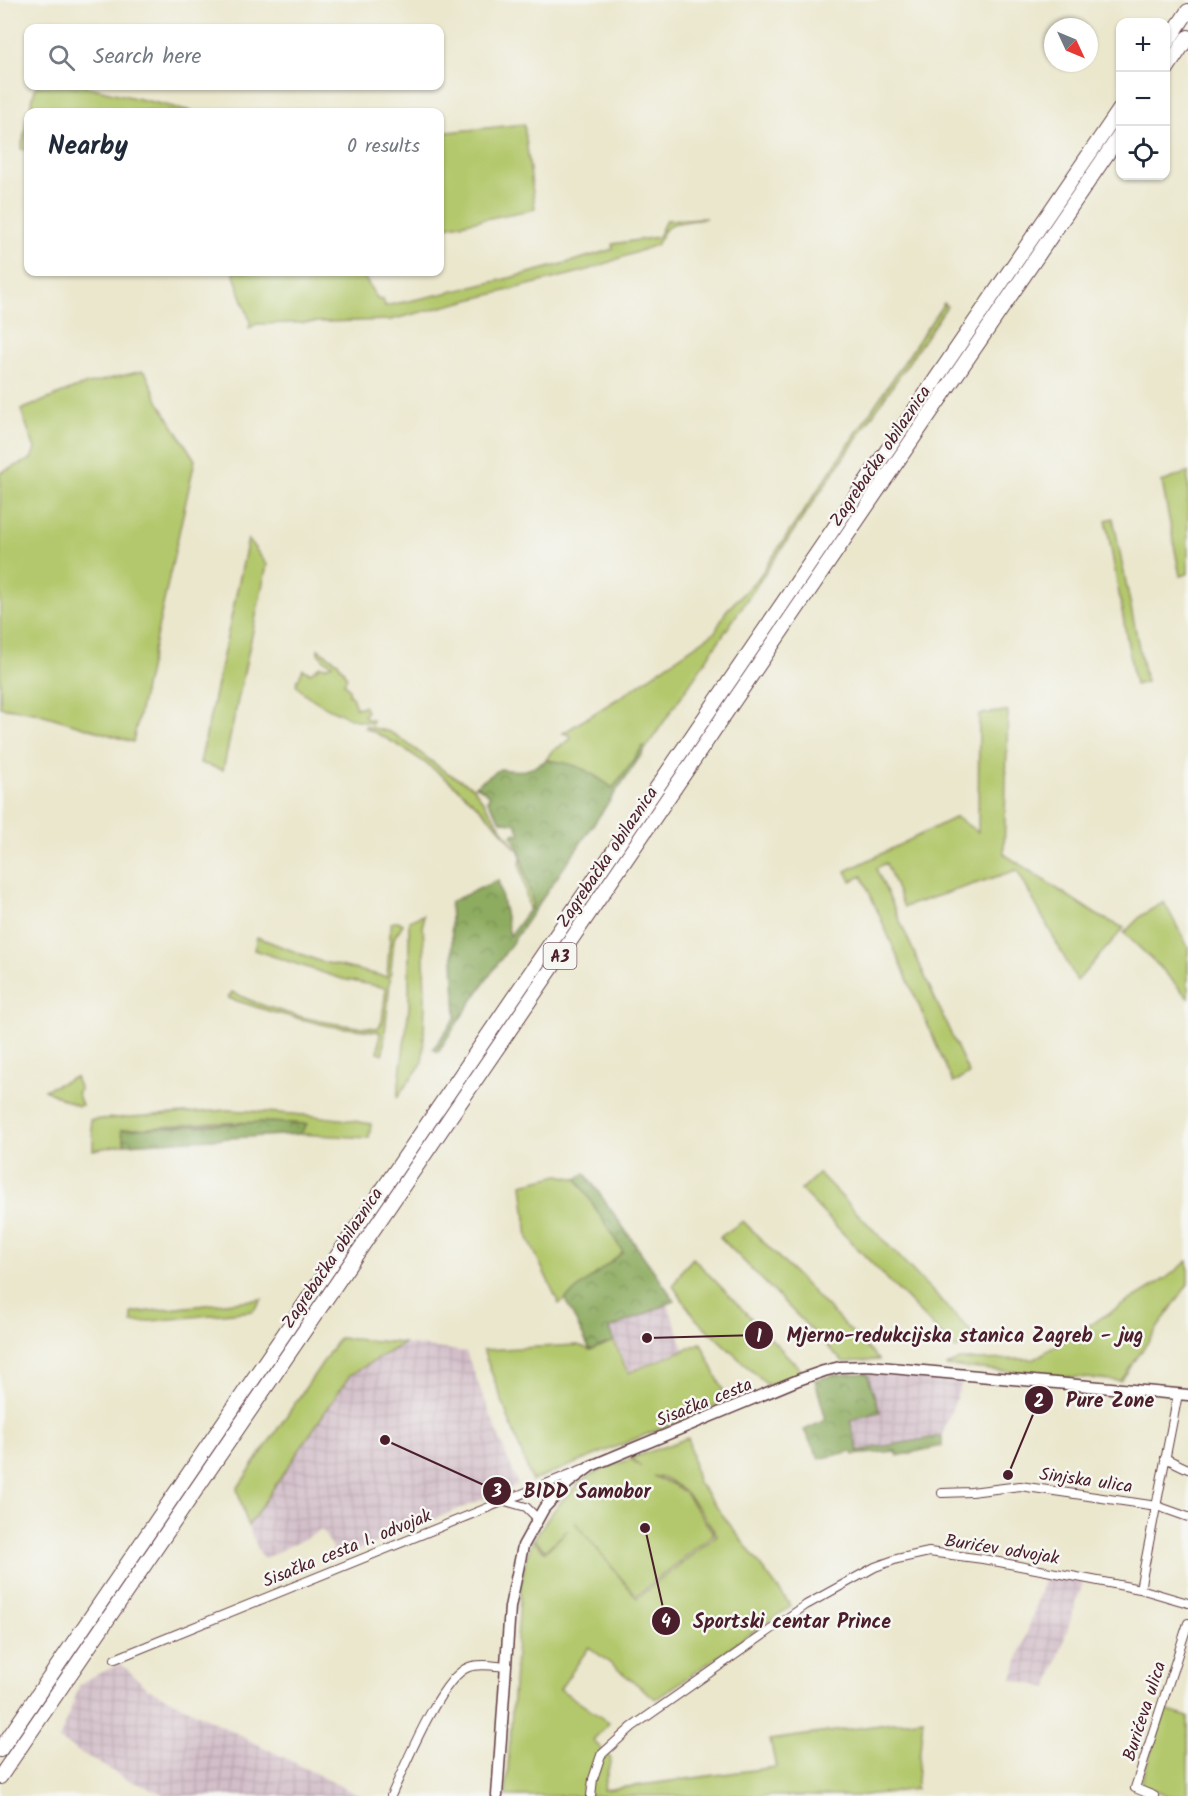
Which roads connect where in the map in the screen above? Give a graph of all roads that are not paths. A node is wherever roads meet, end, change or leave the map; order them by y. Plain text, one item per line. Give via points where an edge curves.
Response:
1 (1188, 11) edge
2 (1188, 37) edge
3 (1170, 38) edge
4 (1170, 64) edge
5 (1116, 115) edge
6 (1116, 141) edge
7 (1183, 1394) edge
8 (1165, 1458) junction
9 (591, 1466) junction
10 (1188, 1469) edge
11 (942, 1493) dead end
12 (503, 1500) junction
13 (1157, 1506) junction
14 (1188, 1516) edge
15 (537, 1518) junction
16 (1140, 1589) junction
17 (1188, 1603) edge
18 (1188, 1623) edge
19 (115, 1659) dead end
20 (506, 1667) junction
21 (0, 1750) edge
22 (0, 1777) edge
23 (391, 1796) edge
24 (497, 1796) edge
25 (591, 1796) edge
26 (1154, 1796) edge

1 - 3 highway
2 - 4 highway
5 - 21 highway, Zagrebačka obilaznica / A3
6 - 22 highway, Zagrebačka obilaznica / A3
7 - 8 street
7 - 9 main road, Sisačka cesta via 904,1368 840,1367 798,1380
8 - 10 street
8 - 13 street
9 - 12 street, Sisačka cesta I. odvojak
9 - 15 main road, Sisačka cesta via 566,1485
11 - 13 street, Sinjska ulica via 1020,1486
12 - 15 street via 526,1507
12 - 19 street, Sisačka cesta I. odvojak
13 - 14 street, Sinjska ulica
13 - 16 street
15 - 20 main road, Sisačka cesta via 516,1572
16 - 17 street
16 - 25 street, Burićev odvojak via 983,1558 929,1552 875,1567 799,1610 632,1727 601,1755
18 - 26 street, Burićeva ulica via 1135,1788
20 - 23 street via 475,1665 460,1672 424,1722
20 - 24 main road, Sisačka cesta

